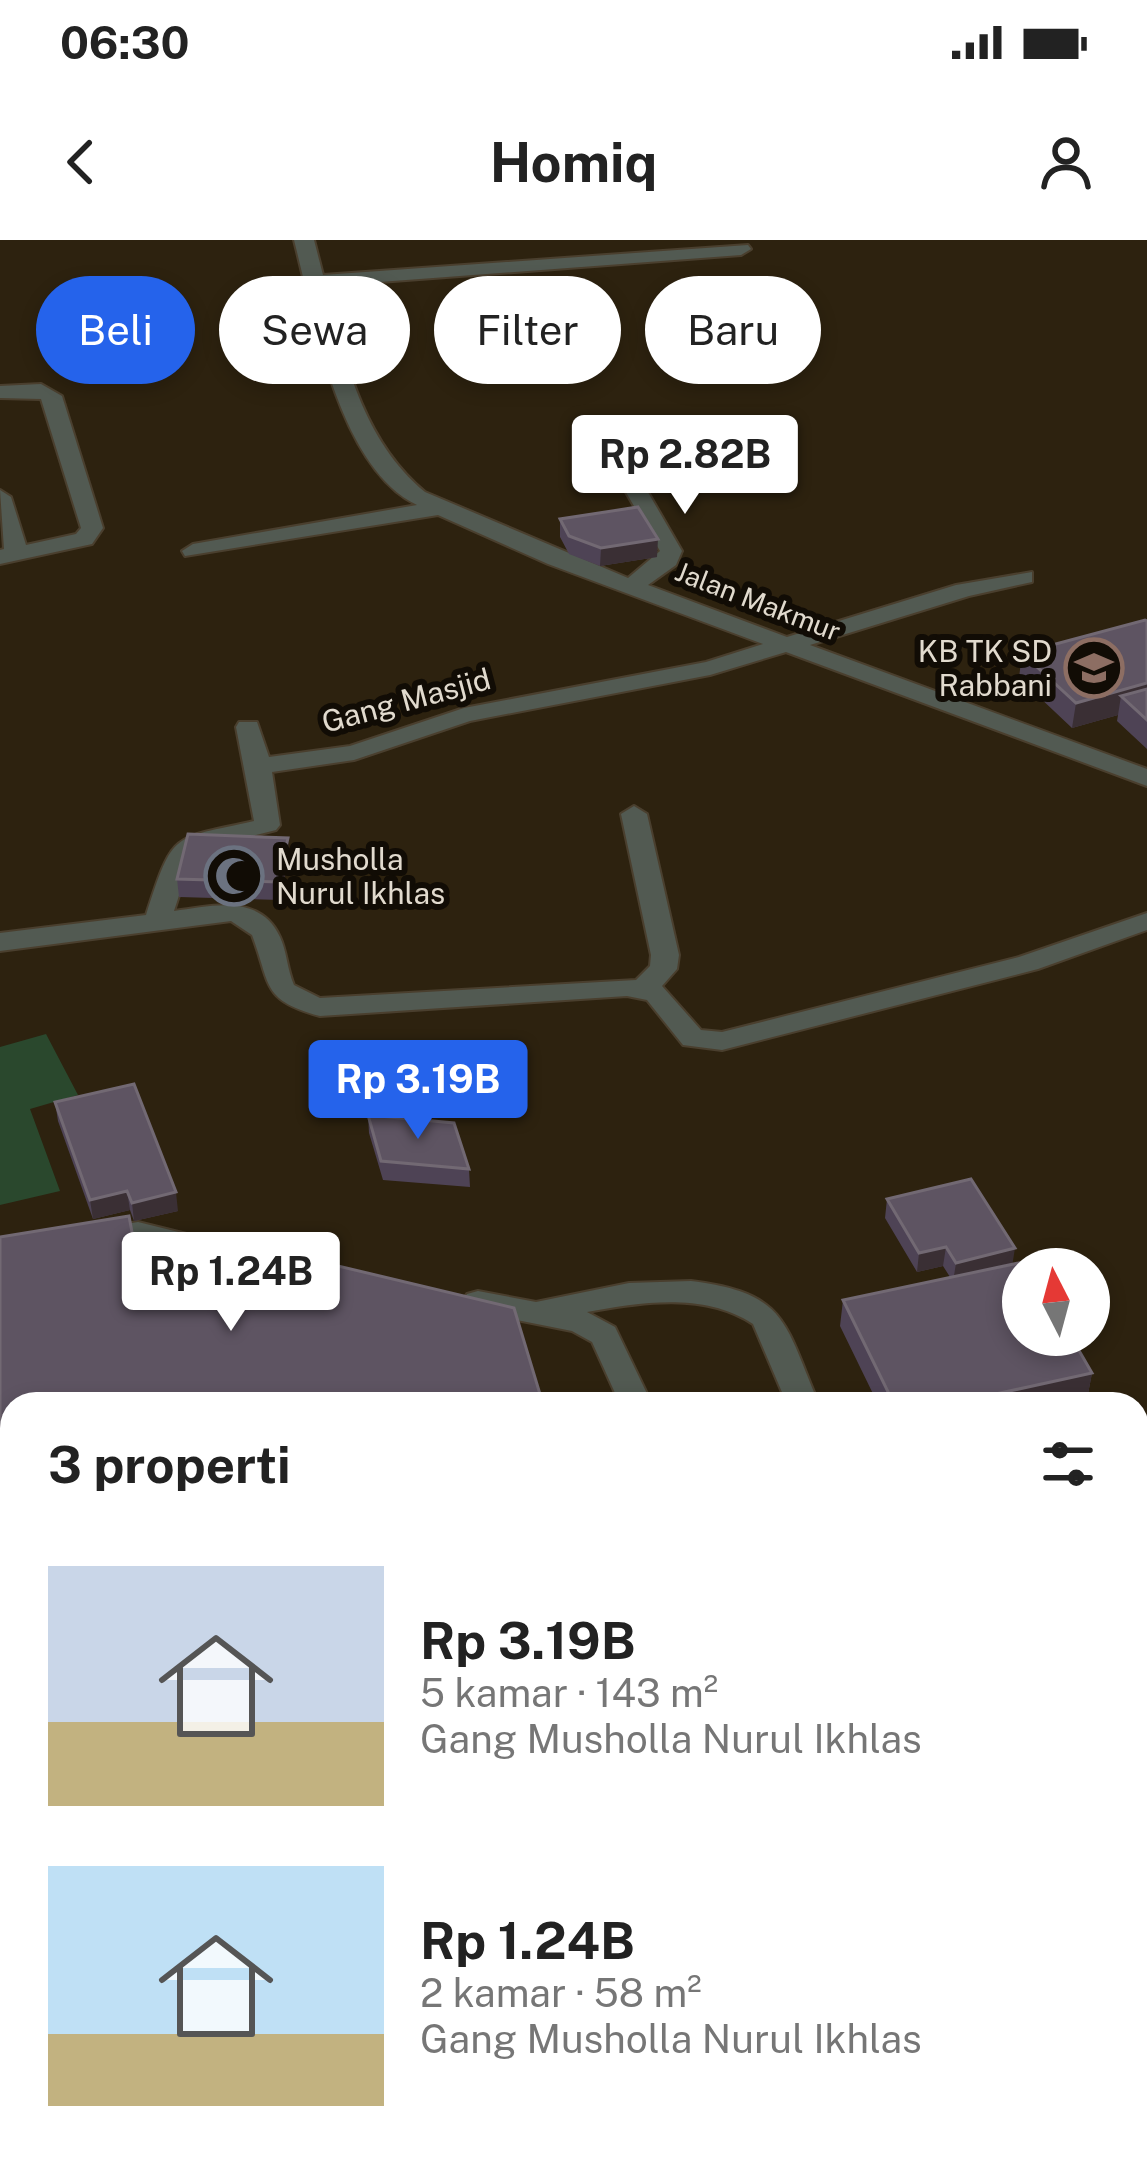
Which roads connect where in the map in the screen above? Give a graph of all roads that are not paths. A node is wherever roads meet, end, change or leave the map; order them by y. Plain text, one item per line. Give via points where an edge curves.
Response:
1 (304, 240) edge
2 (741, 250) dead end
3 (314, 276) edge
4 (372, 276) edge
5 (346, 384) edge
6 (0, 392) edge
7 (601, 430) dead end
8 (0, 497) edge
9 (440, 508) junction
10 (193, 551) dead end
11 (9, 556) edge
12 (1024, 577) dead end
13 (634, 584) junction
14 (789, 646) junction
15 (248, 728) dead end
16 (259, 766) junction
17 (1147, 778) edge
18 (634, 814) dead end
19 (158, 920) junction
20 (1147, 921) edge
21 (0, 942) edge
22 (643, 989) junction
23 (69, 1243) edge
24 (265, 1262) edge
25 (442, 1295) edge
26 (530, 1312) junction
27 (630, 1392) edge
28 (798, 1392) edge

1 - 3 street, Jalan Makmur
2 - 4 street
5 - 9 street, Jalan Makmur via 393,477
6 - 11 street via 51,396 92,516 91,535
7 - 13 street via 671,551
8 - 11 street
9 - 10 street
9 - 13 street, Jalan Makmur
12 - 14 street, Gang Masjid
13 - 14 street, Jalan Makmur
14 - 16 street, Gang Masjid via 464,715 354,753
14 - 17 street, Jalan Makmur
15 - 16 street
16 - 19 street via 267,825 202,837 185,848
18 - 22 street via 665,955
19 - 21 street
19 - 22 street via 255,917 282,993 296,1004
20 - 22 street via 1028,963 722,1041 693,1038
23 - 24 street via 138,1233
25 - 26 street
26 - 27 street via 580,1321 604,1335
26 - 28 street via 650,1292 737,1302 766,1317

